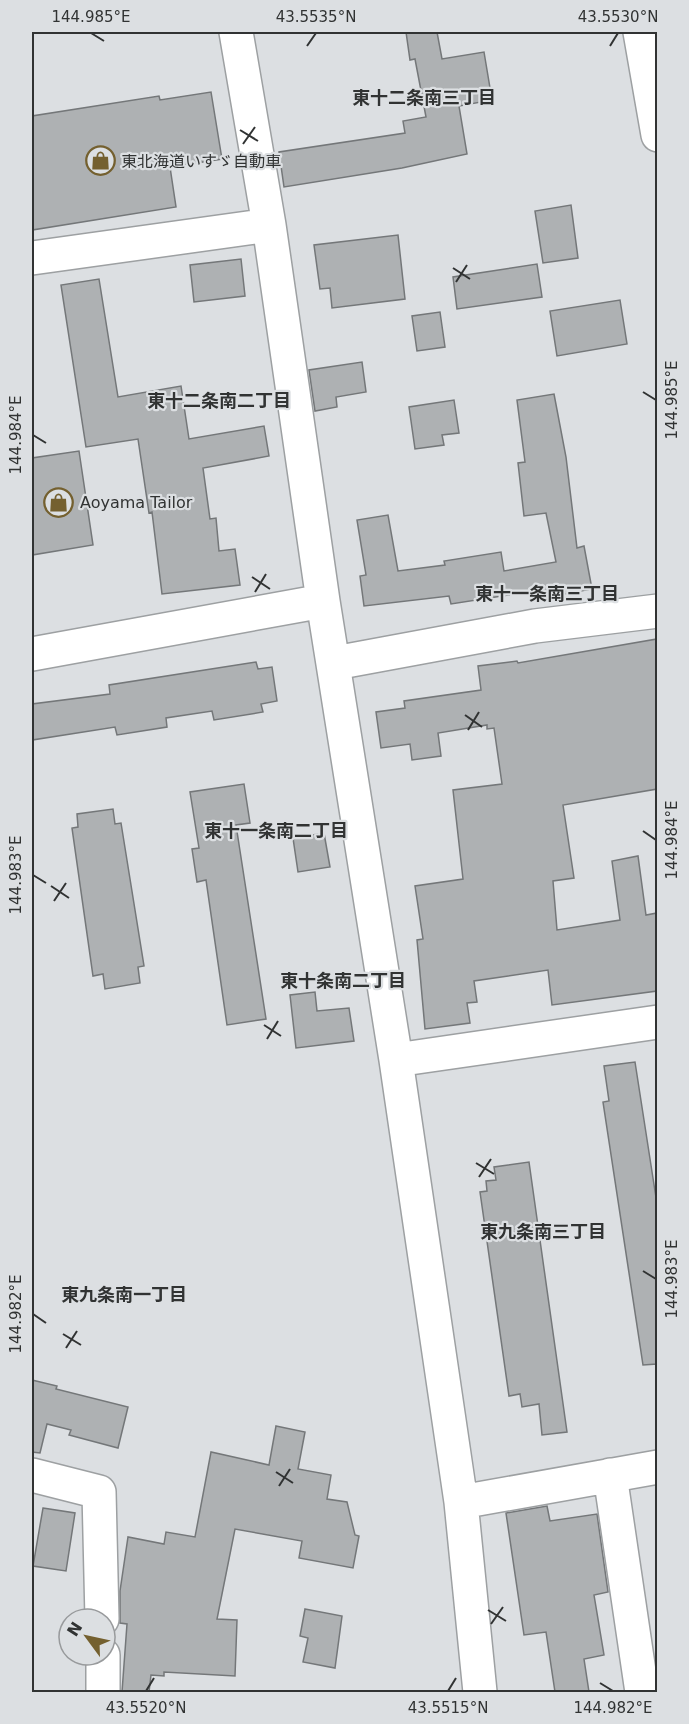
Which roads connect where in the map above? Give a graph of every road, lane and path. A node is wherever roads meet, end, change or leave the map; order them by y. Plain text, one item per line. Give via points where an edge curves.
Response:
1 (236, 32) edge
2 (640, 32) edge
3 (657, 135) edge
4 (269, 225) junction
5 (32, 258) edge
6 (323, 601) junction
7 (657, 611) edge
8 (32, 654) edge
9 (334, 663) junction
10 (657, 1022) edge
11 (396, 1059) junction
12 (657, 1467) edge
13 (32, 1475) edge
14 (610, 1475) junction
15 (461, 1502) junction
16 (102, 1607) edge
17 (103, 1667) edge
18 (103, 1692) edge
19 (480, 1692) edge
20 (642, 1692) edge

1 - 4 street
2 - 3 street
4 - 5 street
4 - 6 street
6 - 8 street
6 - 9 street
7 - 9 street via 535,626
9 - 11 street
10 - 11 street
11 - 15 street
12 - 14 street
13 - 16 street via 99,1492
14 - 15 street
14 - 20 street
15 - 19 street
17 - 18 street

